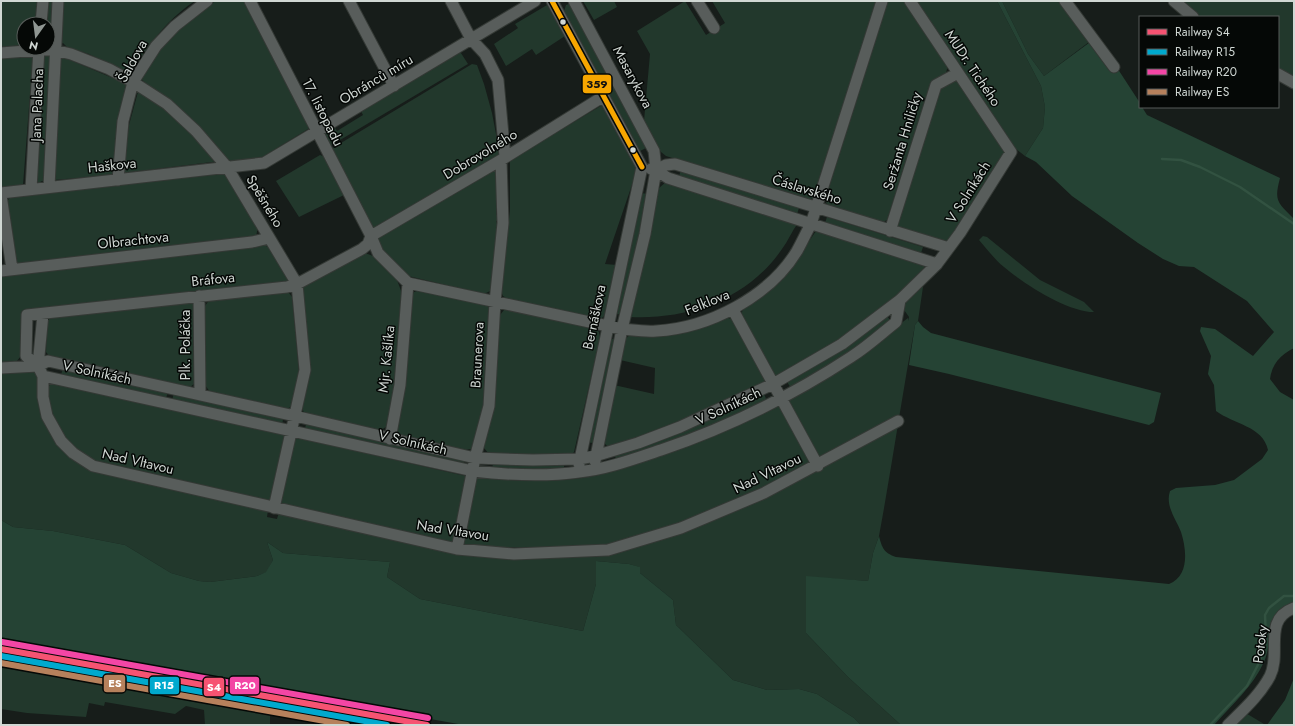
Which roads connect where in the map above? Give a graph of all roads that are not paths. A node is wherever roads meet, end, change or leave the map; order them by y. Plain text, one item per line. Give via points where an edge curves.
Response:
1 (43, 1) edge
2 (58, 1) edge
3 (207, 1) edge
4 (250, 1) edge
5 (349, 1) edge
6 (451, 1) edge
7 (535, 1) edge
8 (552, 1) edge
9 (574, 1) edge
10 (697, 1) edge
11 (882, 1) edge
12 (910, 1) edge
13 (1065, 1) edge
14 (1174, 1) edge
15 (42, 16) edge
16 (1192, 16) edge
17 (56, 26) edge
18 (714, 28) dead end
19 (471, 39) junction
20 (56, 50) edge
21 (16, 51) edge
22 (1, 53) edge
23 (39, 56) edge
24 (54, 56) edge
25 (1114, 67) dead end
26 (958, 73) junction
27 (1279, 74) edge
28 (1292, 81) edge
29 (133, 82) junction
30 (394, 86) junction
31 (604, 96) junction
32 (317, 131) junction
33 (1011, 152) joint
34 (503, 158) junction
35 (227, 167) junction
36 (642, 167) junction
37 (656, 170) junction
38 (118, 180) junction
39 (49, 187) junction
40 (31, 189) junction
41 (1, 194) edge
42 (817, 207) junction
43 (811, 224) junction
44 (890, 231) junction
45 (371, 236) junction
46 (269, 238) junction
47 (949, 248) junction
48 (937, 264) junction
49 (12, 269) junction
50 (1, 271) edge
51 (408, 283) junction
52 (297, 284) junction
53 (199, 296) junction
54 (900, 300) junction
55 (495, 302) junction
56 (733, 310) junction
57 (42, 314) joint
58 (608, 326) junction
59 (622, 329) junction
60 (38, 366) junction
61 (1, 368) edge
62 (43, 376) junction
63 (773, 384) junction
64 (200, 394) junction
65 (781, 398) junction
66 (295, 416) junction
67 (898, 421) dead end
68 (291, 430) junction
69 (390, 439) junction
70 (595, 456) junction
71 (475, 458) junction
72 (579, 459) junction
73 (818, 466) junction
74 (595, 469) junction
75 (473, 471) junction
76 (578, 472) junction
77 (274, 508) junction
78 (456, 549) junction
79 (1294, 608) edge
80 (1228, 725) edge

1 - 15 street
2 - 17 street, Jana Palacha
3 - 29 street, Šaldova via 174,26 156,46
4 - 32 street, 17. listopadu
5 - 30 street
6 - 19 street, Braunerova
7 - 19 street, Obránců míru
8 - 31 street
9 - 37 street, Masarykova via 654,150
10 - 18 street
11 - 42 street, Felklova
12 - 26 street, MUDr. Tichého
13 - 25 street
14 - 16 street
19 - 30 street, Obránců míru
19 - 34 street, Braunerova via 485,54 498,80
20 - 29 street, Spěšného via 109,69
21 - 22 street, Spěšného
23 - 40 street, Jana Palacha
24 - 39 street, Jana Palacha
26 - 33 street, MUDr. Tichého
26 - 44 street, Seržanta Hniličky via 936,85
27 - 28 street
29 - 35 street, Spěšného via 167,104 196,131
29 - 38 street, Šaldova via 123,121
30 - 32 street, Obránců míru
31 - 34 street, Dobrovolného
31 - 36 street
32 - 35 street, Obránců míru via 264,163
32 - 45 street, 17. listopadu
33 - 47 street, V Solníkách
34 - 45 street, Dobrovolného
34 - 55 street, Braunerova via 503,223
35 - 38 street, Haškova
35 - 46 street, Spěšného
36 - 37 street, Čáslavského
36 - 58 street, Bernáškova
37 - 42 street, Čáslavského via 675,164
37 - 43 street, Čáslavského via 668,178
37 - 59 street via 645,234
38 - 39 street, Haškova
39 - 40 street, Haškova
40 - 41 street, Haškova
41 - 49 street
42 - 43 street, Felklova
42 - 44 street, Čáslavského
43 - 48 street, Čáslavského
43 - 56 street, Felklova via 797,252 772,281
44 - 47 street, Čáslavského
45 - 51 street via 378,253
45 - 52 street, Bráfova via 368,244 362,249
46 - 49 street, Olbrachtova
46 - 52 street, Spěšného
47 - 48 street, V Solníkách
48 - 54 street, V Solníkách
49 - 50 street, Olbrachtova
51 - 55 street, Felklova
51 - 69 street, Mjr. Kašlíka via 400,385
52 - 53 street, Bráfova
52 - 66 street, Spěšného via 305,370
53 - 57 street, Bráfova
53 - 64 street, Plk. Poláčka
54 - 63 street, V Solníkách via 842,344
54 - 65 street, V Solníkách via 896,322 851,357
55 - 58 street, Felklova
55 - 71 street, Braunerova via 489,406
56 - 59 street, Felklova via 686,327 655,332
56 - 63 street
57 - 60 street, V Solníkách via 27,315 26,356
58 - 59 street, Felklova
58 - 72 street, Bernáškova
59 - 70 street
60 - 61 street
60 - 62 street, V Solníkách
60 - 64 street, V Solníkách via 48,361
62 - 68 street, V Solníkách
62 - 77 street, Nad Vltavou via 43,397 50,423 61,441 73,453 93,466
63 - 65 street, V Solníkách
63 - 70 street, V Solníkách via 680,427
64 - 66 street, V Solníkách
65 - 73 street
65 - 74 street, V Solníkách via 686,441 636,459
66 - 68 street, Spěšného
66 - 69 street, V Solníkách
67 - 73 street, Nad Vltavou
68 - 75 street, V Solníkách
68 - 77 street, Spěšného
69 - 71 street, V Solníkách
70 - 72 street, V Solníkách
70 - 74 street
71 - 72 street, V Solníkách
71 - 75 street, Braunerova
72 - 76 street, Bernáškova
73 - 78 street, Nad Vltavou via 764,493 681,528 608,550 514,554
74 - 76 street, V Solníkách
75 - 76 street, V Solníkách via 512,475
75 - 78 street, Braunerova
77 - 78 street, Nad Vltavou
79 - 80 street, Potoky via 1281,615 1276,623 1271,674 1266,683

